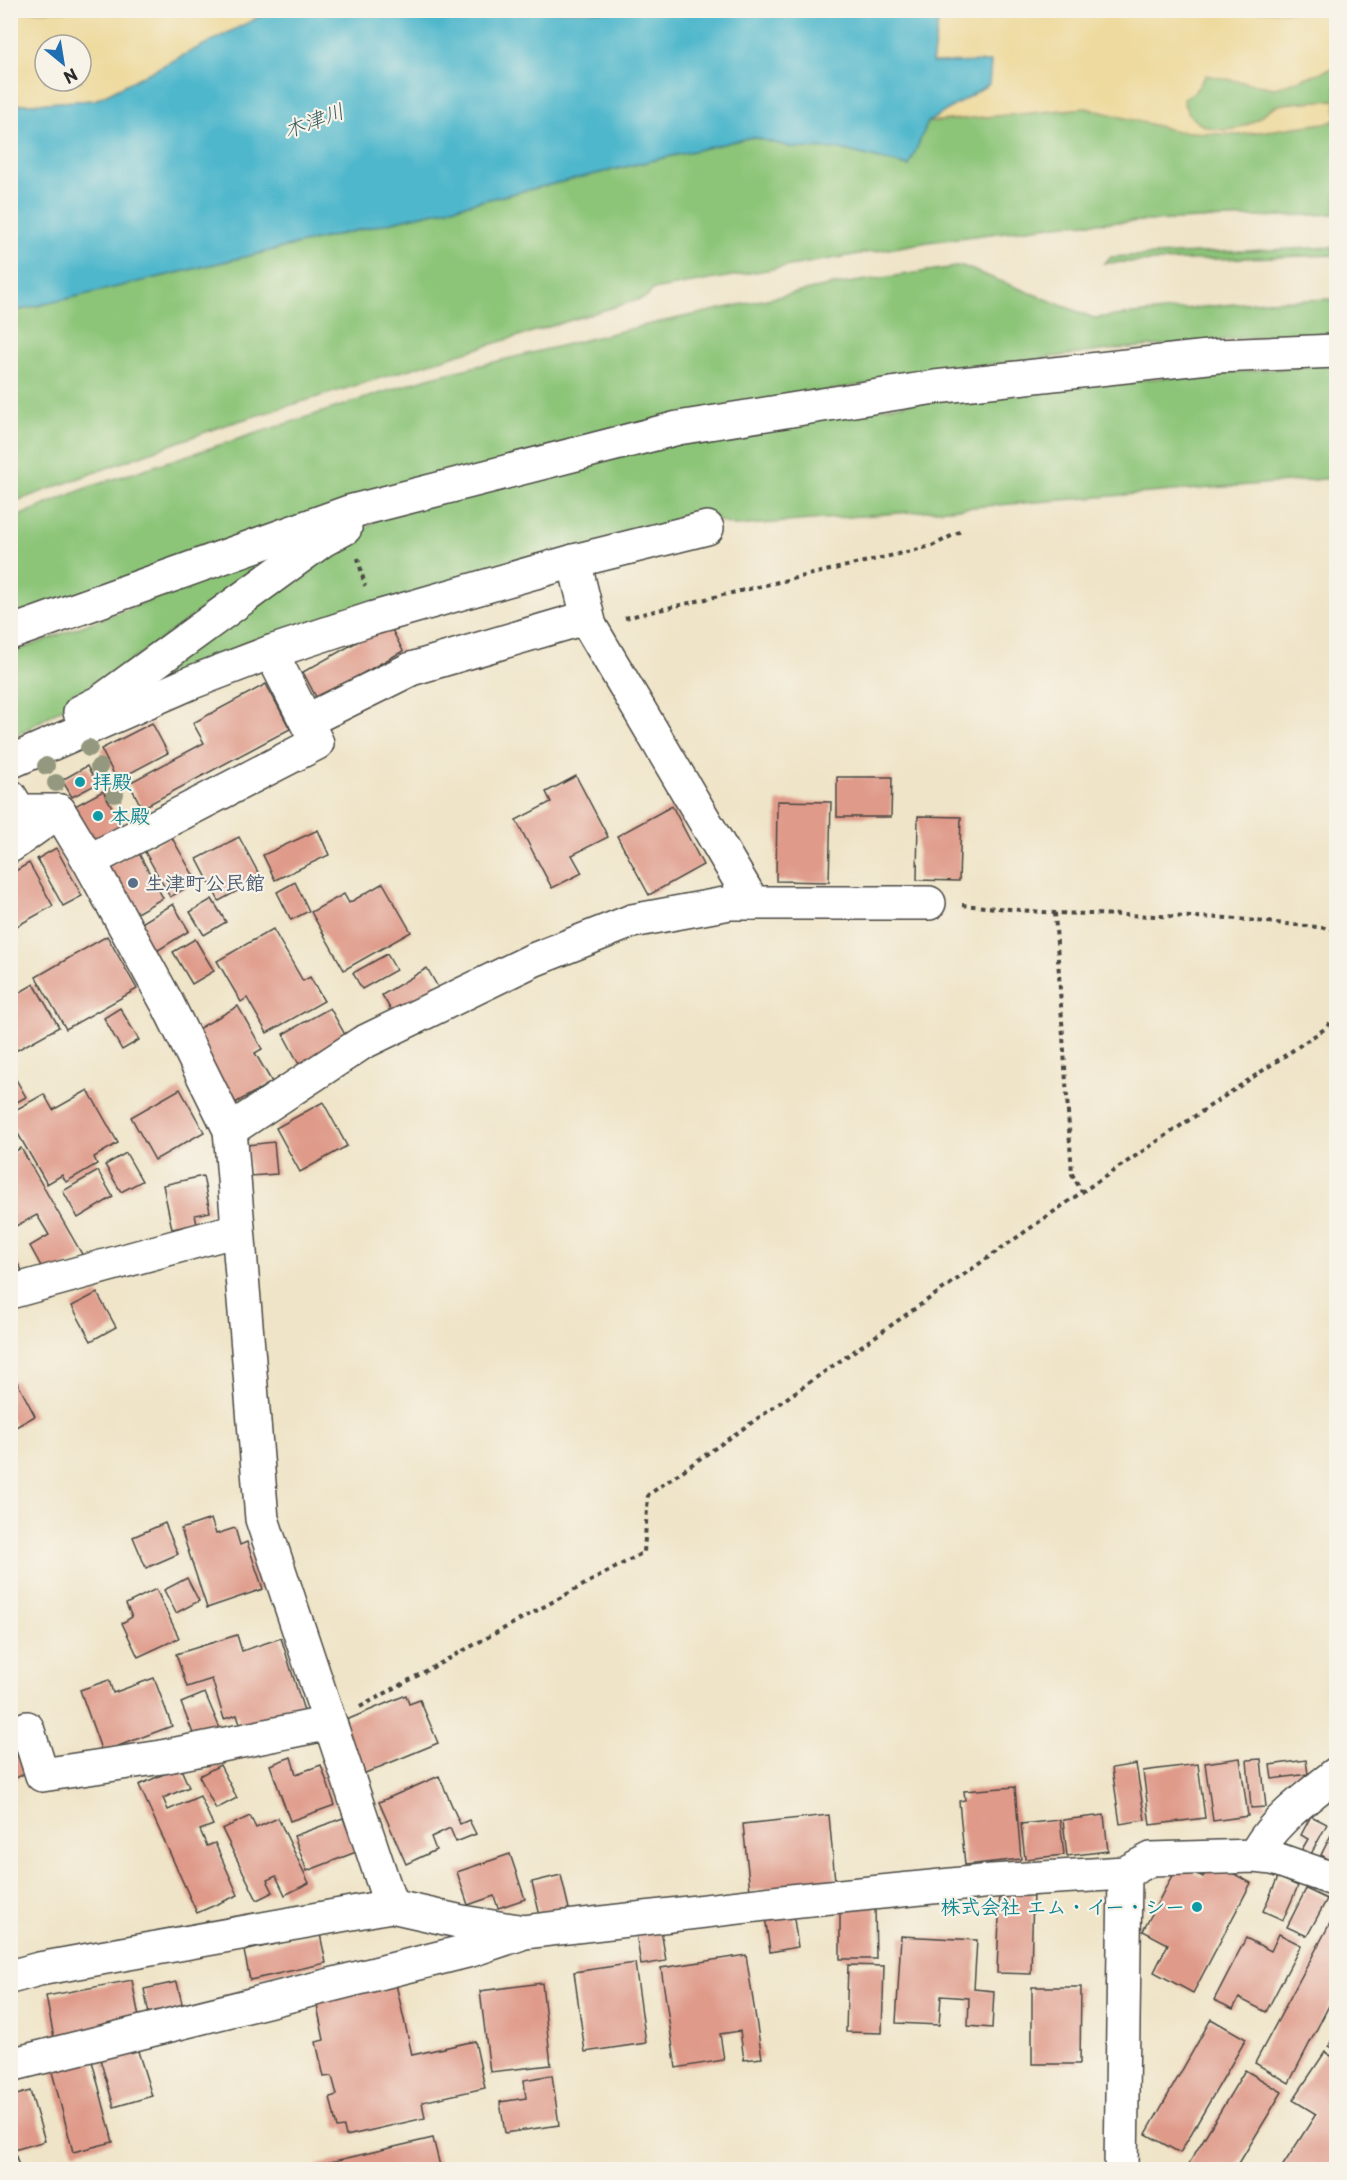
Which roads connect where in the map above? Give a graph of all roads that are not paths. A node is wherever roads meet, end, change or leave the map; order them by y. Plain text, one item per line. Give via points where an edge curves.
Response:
1 (1336, 351) edge
2 (349, 519) junction
3 (707, 528) dead end
4 (574, 561) junction
5 (590, 626) junction
6 (10, 633) edge
7 (271, 652) junction
8 (306, 721) junction
9 (10, 756) edge
10 (10, 762) edge
11 (10, 796) edge
12 (59, 811) junction
13 (10, 846) edge
14 (89, 861) junction
15 (753, 903) junction
16 (929, 903) road end
17 (230, 1130) junction
18 (237, 1230) junction
19 (10, 1292) edge
20 (330, 1723) junction
21 (27, 1728) dead end
22 (1336, 1774) edge
23 (1255, 1856) junction
24 (1125, 1873) junction
25 (1336, 1880) edge
26 (392, 1906) junction
27 (524, 1932) junction
28 (10, 1977) edge
29 (10, 2065) edge
30 (1121, 2169) edge

1 - 2 street via 1217,357 935,387 678,428
2 - 6 street
2 - 9 street via 100,702 40,732
3 - 4 street
4 - 5 street
4 - 7 street
5 - 8 street via 578,620 411,669
5 - 15 street
7 - 8 street
7 - 10 street
8 - 14 street via 317,743
11 - 12 street via 19,811
12 - 13 street
12 - 14 street
14 - 17 street via 167,1003
15 - 16 street
15 - 17 street via 730,903 632,921 533,960 362,1043
17 - 18 street
18 - 19 street
18 - 20 street via 262,1519
20 - 21 street via 162,1757 42,1775
20 - 26 street
22 - 23 street via 1261,1842
23 - 24 street via 1151,1859
23 - 25 street via 1273,1858
24 - 27 street via 992,1881
24 - 30 street
26 - 27 street
26 - 28 street
27 - 29 street via 471,1950

